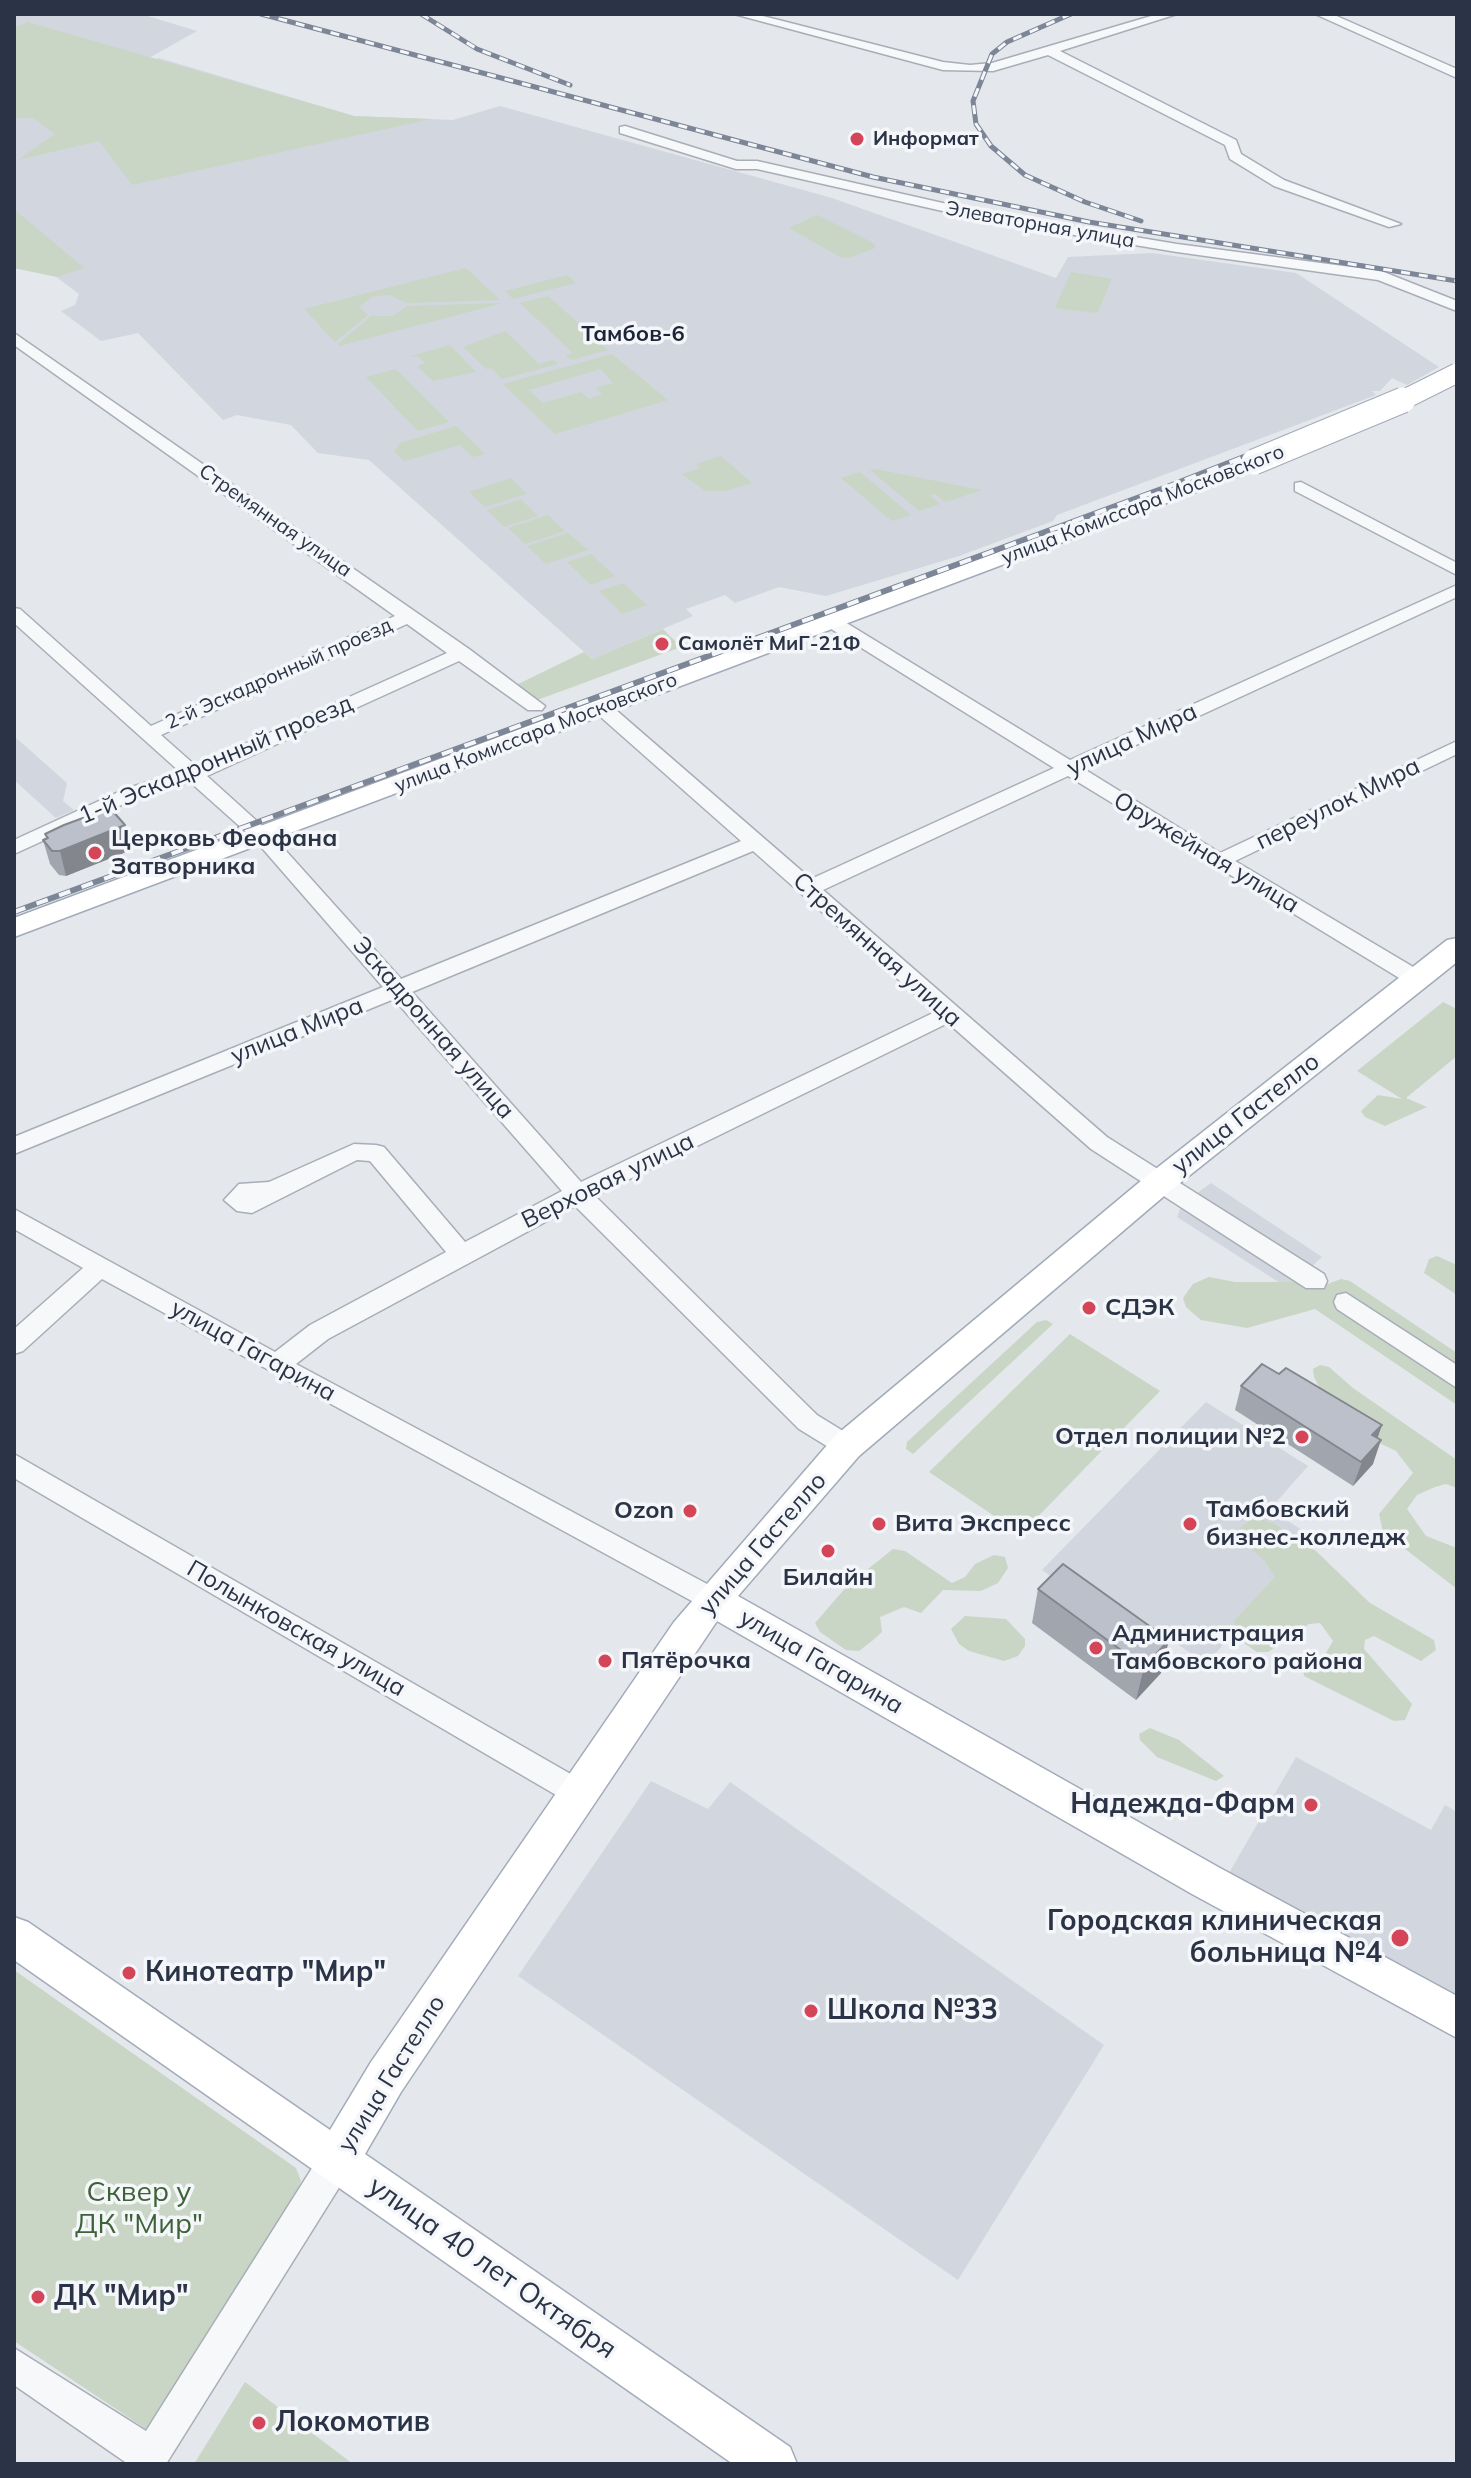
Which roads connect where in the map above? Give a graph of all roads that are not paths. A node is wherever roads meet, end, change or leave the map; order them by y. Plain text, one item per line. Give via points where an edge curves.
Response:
1 (740, 14) edge
2 (1171, 14) edge
3 (1321, 14) edge
4 (1048, 50) junction
5 (1457, 74) edge
6 (625, 130) dead end
7 (1394, 224) dead end
8 (1457, 306) edge
9 (14, 338) edge
10 (1457, 373) edge
11 (1301, 487) dead end
12 (1457, 570) edge
13 (1457, 590) edge
14 (409, 616) junction
15 (834, 623) junction
16 (19, 624) edge
17 (462, 653) junction
18 (535, 706) dead end
19 (602, 708) junction
20 (150, 733) junction
21 (1457, 747) edge
22 (1069, 770) junction
23 (192, 775) junction
24 (262, 836) junction
25 (757, 842) junction
26 (14, 848) edge
27 (1219, 861) junction
28 (807, 889) junction
29 (14, 928) edge
30 (1457, 947) edge
31 (1417, 979) junction
32 (399, 988) junction
33 (949, 1014) junction
34 (14, 1146) edge
35 (1159, 1183) junction
36 (272, 1191) dead end
37 (578, 1194) junction
38 (14, 1218) edge
39 (462, 1255) junction
40 (100, 1267) junction
41 (1315, 1281) dead end
42 (1346, 1302) dead end
43 (14, 1344) edge
44 (276, 1365) junction
45 (1457, 1378) edge
46 (847, 1446) junction
47 (14, 1465) edge
48 (712, 1600) junction
49 (578, 1793) junction
50 (14, 1936) edge
51 (1457, 2018) edge
52 (338, 2158) junction
53 (14, 2365) edge
54 (148, 2460) edge
55 (773, 2464) edge

1 - 4 street via 970,69
2 - 4 street
3 - 5 street
4 - 7 street via 1231,143 1235,156 1279,183
6 - 8 street, Элеваторная улица via 736,165 757,165 978,215 1381,276
9 - 14 street, Стремянная улица
10 - 15 main road, улица Комиссара Московского, bridge via 1421,394 1254,462
11 - 12 street
13 - 22 street, улица Мира
14 - 17 street, Стремянная улица
14 - 20 street, 2-й Эскадронный проезд
15 - 19 main road, улица Комиссара Московского
15 - 22 street, Оружейная улица
16 - 20 street, Эскадронная улица
17 - 18 street, Стремянная улица
17 - 23 street, 1-й Эскадронный проезд
19 - 24 main road, улица Комиссара Московского
19 - 25 street, Стремянная улица
20 - 23 street, Эскадронная улица
21 - 27 street, переулок Мира
22 - 27 street, Оружейная улица
22 - 28 street, улица Мира
23 - 24 street, Эскадронная улица
23 - 26 street, 1-й Эскадронный проезд via 132,793
24 - 29 main road, улица Комиссара Московского
24 - 32 street, Эскадронная улица
25 - 28 street, Стремянная улица
25 - 32 street, улица Мира
27 - 31 street, Оружейная улица
28 - 33 street, Стремянная улица
30 - 31 main road, улица Гастелло
31 - 35 main road, улица Гастелло
32 - 34 street, улица Мира
32 - 37 street, Эскадронная улица
33 - 35 street, Стремянная улица via 1099,1143
33 - 37 street, Верховая улица
35 - 41 street, Стремянная улица
35 - 46 main road, улица Гастелло
36 - 39 street via 354,1152 376,1153
37 - 39 street, Верховая улица
37 - 46 street, Эскадронная улица via 808,1422
38 - 40 street, улица Гагарина
39 - 44 street, Верховая улица via 319,1332
40 - 43 street
40 - 44 street, улица Гагарина
42 - 45 street
44 - 48 street, улица Гагарина
46 - 48 main road, улица Гастелло
47 - 49 street, Полынковская улица
48 - 49 main road, улица Гастелло
48 - 51 main road, улица Гагарина
49 - 52 main road, улица Гастелло via 386,2077
50 - 52 main road, улица 40 лет Октября
52 - 54 street, улица Гастелло
52 - 55 main road, улица 40 лет Октября
53 - 54 street

